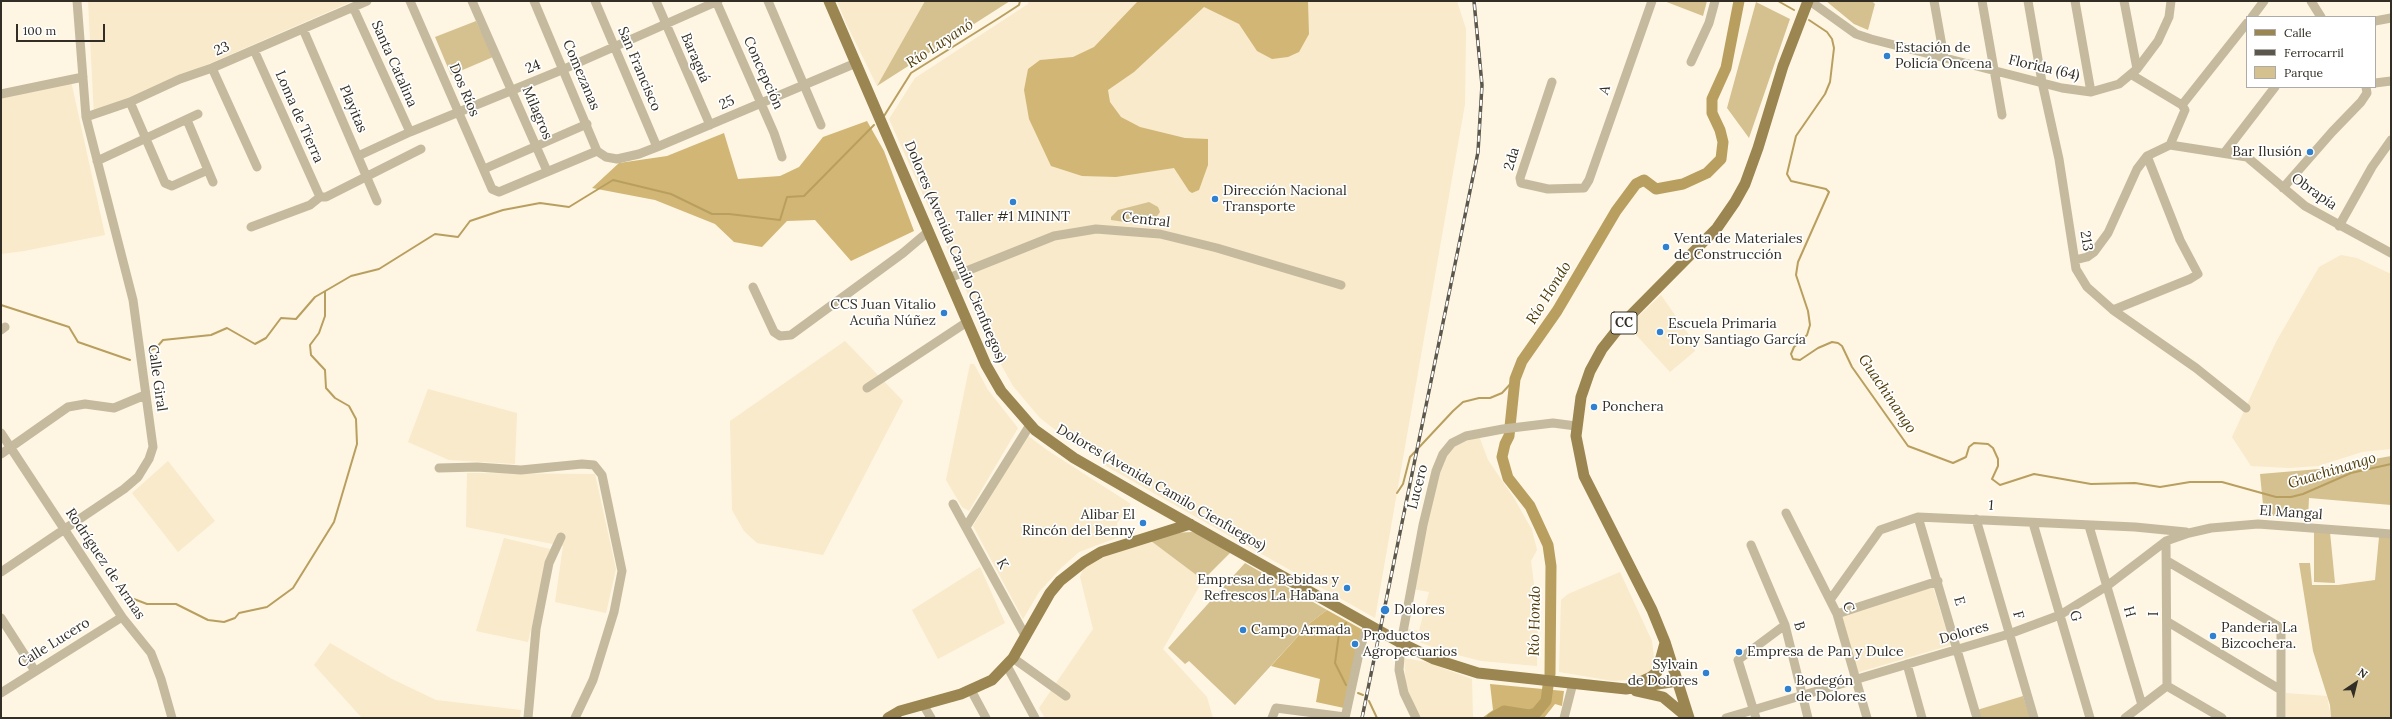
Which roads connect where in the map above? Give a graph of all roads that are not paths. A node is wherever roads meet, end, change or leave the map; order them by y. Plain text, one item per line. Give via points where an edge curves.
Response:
1 (77, 1) edge
2 (367, 1) edge
3 (410, 1) edge
4 (472, 1) edge
5 (534, 1) edge
6 (595, 1) edge
7 (656, 1) edge
8 (717, 1) edge
9 (768, 1) edge
10 (829, 1) edge
11 (1652, 1) edge
12 (1715, 1) edge
13 (1934, 1) edge
14 (1982, 1) edge
15 (2028, 1) edge
16 (2075, 1) edge
17 (2124, 1) edge
18 (2171, 1) edge
19 (2264, 1) edge
20 (2311, 1) edge
21 (1808, 3) edge
22 (353, 7) junction
23 (2253, 16) edge
24 (2320, 16) edge
25 (2391, 18) edge
26 (2376, 21) edge
27 (666, 24) junction
28 (2246, 24) edge
29 (303, 29) junction
30 (614, 47) junction
31 (254, 50) junction
32 (1944, 57) junction
33 (1691, 62) dead end
34 (856, 63) junction
35 (212, 68) junction
36 (564, 69) junction
37 (1995, 71) junction
38 (2134, 72) junction
39 (83, 77) junction
40 (2391, 81) edge
41 (1552, 82) dead end
42 (2042, 82) junction
43 (2376, 83) edge
44 (803, 84) junction
45 (2274, 88) edge
46 (2366, 90) edge
47 (512, 91) junction
48 (2091, 92) junction
49 (1, 94) edge
50 (130, 102) junction
51 (761, 103) junction
52 (2184, 107) junction
53 (458, 113) junction
54 (198, 114) dead end
55 (2002, 115) dead end
56 (86, 117) junction
57 (187, 120) junction
58 (587, 124) junction
59 (710, 125) junction
60 (821, 125) dead end
61 (410, 132) junction
62 (145, 139) junction
63 (2391, 140) edge
64 (2170, 145) junction
65 (536, 146) junction
66 (657, 147) junction
67 (421, 149) dead end
68 (598, 151) junction
69 (2225, 152) junction
70 (358, 156) junction
71 (2147, 156) junction
72 (782, 157) dead end
73 (97, 161) junction
74 (256, 167) dead end
75 (484, 169) junction
76 (208, 170) junction
77 (547, 171) junction
78 (366, 176) junction
79 (214, 182) dead end
80 (1584, 188) joint
81 (2283, 188) junction
82 (319, 196) junction
83 (377, 201) dead end
84 (2339, 226) junction
85 (251, 227) dead end
86 (929, 231) junction
87 (2391, 253) edge
88 (2075, 260) junction
89 (949, 278) junction
90 (1341, 285) dead end
91 (753, 287) dead end
92 (2114, 310) junction
93 (967, 322) junction
94 (867, 388) dead end
95 (145, 395) junction
96 (2246, 408) dead end
97 (1030, 425) junction
98 (1576, 426) junction
99 (1, 433) edge
100 (10, 448) junction
101 (1, 454) edge
102 (439, 468) dead end
103 (953, 504) dead end
104 (1786, 513) dead end
105 (1918, 516) junction
106 (1976, 519) junction
107 (2033, 523) junction
108 (1190, 524) junction
109 (2089, 526) junction
110 (966, 527) junction
111 (65, 530) junction
112 (2189, 533) junction
113 (2391, 534) edge
114 (561, 537) dead end
115 (2166, 541) junction
116 (1751, 545) dead end
117 (2167, 561) junction
118 (1, 572) edge
119 (1938, 581) junction
120 (2107, 586) junction
121 (1830, 600) junction
122 (1837, 614) junction
123 (2060, 615) junction
124 (122, 617) junction
125 (1, 618) edge
126 (2168, 622) junction
127 (1368, 624) junction
128 (1785, 625) junction
129 (2009, 634) junction
130 (1026, 637) junction
131 (1665, 642) junction
132 (1401, 643) junction
133 (1958, 649) junction
134 (1010, 662) junction
135 (1907, 664) junction
136 (35, 671) junction
137 (1856, 680) junction
138 (1678, 681) junction
139 (1568, 682) junction
140 (2167, 686) junction
141 (1626, 689) junction
142 (971, 690) junction
143 (2281, 690) junction
144 (1, 693) edge
145 (1802, 695) junction
146 (1066, 696) dead end
147 (2142, 705) junction
148 (924, 706) junction
149 (1754, 714) edge
150 (1345, 717) edge
151 (172, 718) edge
152 (528, 718) edge
153 (575, 718) edge
154 (888, 718) edge
155 (931, 718) edge
156 (986, 718) edge
157 (1036, 718) edge
158 (1272, 718) edge
159 (1416, 718) edge
160 (1564, 718) edge
161 (1689, 718) edge
162 (1726, 718) edge
163 (1808, 718) edge
164 (1867, 718) edge
165 (1922, 718) edge
166 (1976, 718) edge
167 (2034, 718) edge
168 (2090, 718) edge
169 (2125, 718) edge
170 (2222, 718) edge
171 (2281, 718) edge

1 - 39 street, Calle Giral
2 - 22 street, 23
3 - 53 street, Dos Ríos
4 - 47 street, Milagros
5 - 36 street, Comezanas
6 - 30 street, San Francisco
7 - 27 street, Baraguá
8 - 27 street, 24
8 - 51 street, Concepción
9 - 44 street
10 - 34 main road, Dolores (Avenida Camilo Cienfuegos)
11 - 80 street, A
12 - 33 street via 1709,23
13 - 32 street
14 - 37 street
15 - 42 street, 213
16 - 48 street
17 - 38 street
18 - 38 street via 2169,17 2158,41
19 - 23 street
20 - 24 street
21 - 32 street, Florida (64) via 1856,34
21 - 98 main road, CC via 1797,26 1758,148 1738,196 1717,228 1621,325 1602,349 1586,382
22 - 29 street, 23
22 - 61 street, Santa Catalina
25 - 26 street
27 - 30 street, 24
27 - 59 street, Baraguá
28 - 52 street
29 - 31 street, 23
29 - 70 street, Playitas
30 - 36 street, 24
30 - 66 street, San Francisco
31 - 35 street, 23
31 - 82 street, Loma de Tierra
32 - 37 street, Florida (64)
34 - 44 street, 25
34 - 86 main road, Dolores (Avenida Camilo Cienfuegos)
35 - 50 street, 23 via 180,79
35 - 74 street
36 - 47 street, 24
36 - 58 street, Comezanas
37 - 42 street, Florida (64)
37 - 55 street
38 - 48 street, Florida (64) via 2113,87
38 - 52 street
39 - 49 street
39 - 56 street, Calle Giral
40 - 43 street
41 - 80 street, 2da via 1520,178 1521,183 1548,190
42 - 48 street, Florida (64)
42 - 88 street, 213 via 2059,160
44 - 51 street, 25
44 - 60 street
45 - 69 street
46 - 81 street via 2361,102
47 - 53 street, 24
47 - 65 street, Milagros
50 - 56 street, 23
50 - 62 street
51 - 59 street, 25
51 - 72 street, Concepción
52 - 64 street
53 - 61 street, 24
53 - 75 street, Dos Ríos
54 - 57 street
56 - 73 street, Calle Giral
57 - 62 street
57 - 76 street
58 - 65 street
58 - 68 street, Comezanas
59 - 66 street, 25
61 - 70 street, 24
62 - 73 street
62 - 76 street via 164,183 172,186
63 - 84 street via 2372,167
64 - 69 street, Obrapía
64 - 71 street
65 - 75 street
65 - 77 street, Milagros
66 - 68 street, 25 via 617,159 606,157
67 - 78 street
68 - 77 street
69 - 81 street, Obrapía via 2246,157
70 - 78 street, Playitas
71 - 88 street via 2137,169 2108,233 2094,252
71 - 92 street via 2180,240 2198,274
73 - 95 street, Calle Giral via 132,300
75 - 77 street, Dos Ríos via 492,189 499,192
76 - 79 street
78 - 82 street via 326,198
78 - 83 street, Playitas
81 - 84 street, Obrapía via 2305,206
82 - 85 street via 310,205
84 - 87 street, Obrapía
86 - 89 main road, Dolores (Avenida Camilo Cienfuegos)
86 - 91 street via 791,335 780,336 774,332
88 - 92 street, 213 via 2076,269 2087,287
89 - 90 street, Central via 1054,236 1096,229 1173,237
89 - 93 main road, Dolores (Avenida Camilo Cienfuegos)
92 - 96 street, 213 via 2196,368
93 - 94 street
93 - 97 main road, Dolores (Avenida Camilo Cienfuegos) via 998,385
95 - 100 street via 114,408 85,404 68,407
95 - 111 street, Calle Giral via 153,447 149,459 138,477 124,490
97 - 108 main road, Dolores (Avenida Camilo Cienfuegos) via 1074,458
97 - 110 street
98 - 131 main road, CC via 1578,452 1584,476 1652,610
98 - 132 street, Lucero via 1553,423 1466,436 1452,443 1443,454 1436,471 1427,510
99 - 100 street, Rodríguez de Armas
100 - 101 street
100 - 111 street, Rodríguez de Armas
102 - 153 street via 521,470 594,464 602,474 622,571 614,612 592,680
103 - 110 street, K
104 - 121 street, C
105 - 106 street, 1
105 - 119 street, E
105 - 121 street, 1 via 1880,530
106 - 107 street, 1
106 - 129 street, F
107 - 109 street, 1
107 - 123 street, G
108 - 127 main road, Dolores (Avenida Camilo Cienfuegos)
108 - 130 main road via 1101,552 1084,562 1055,587
109 - 112 street, 1 via 2135,527
109 - 120 street, H
110 - 130 street, K
111 - 118 street, Calle Giral
111 - 124 street, Rodríguez de Armas
112 - 113 street, El Mangal via 2211,528 2258,524
112 - 115 street, Dolores
114 - 152 street via 549,563 537,624
115 - 117 street, I
115 - 120 street, Dolores
116 - 128 street, B
117 - 126 street, I
117 - 143 street via 2281,628
119 - 122 street
119 - 133 street, E
120 - 123 street, Dolores
120 - 147 street, H
121 - 122 street, C
122 - 137 street, C
123 - 129 street, Dolores
123 - 168 street, G
124 - 136 street, Calle Lucero
124 - 151 street, Rodríguez de Armas via 151,653
125 - 136 street
126 - 140 street, I
126 - 143 street
127 - 132 main road, Dolores (Avenida Camilo Cienfuegos)
127 - 150 street
128 - 145 street, B
128 - 149 street via 1738,660
129 - 133 street, Dolores
129 - 167 street, F
130 - 134 main road
131 - 138 main road, CC
131 - 141 main road via 1657,672
132 - 139 main road, Dolores (Avenida Camilo Cienfuegos) via 1434,659 1478,673
132 - 159 street, Lucero via 1399,670 1404,693
133 - 135 street, Dolores
133 - 166 street, E
134 - 142 main road via 992,680
134 - 146 street
134 - 157 street
135 - 137 street, Dolores
135 - 165 street
136 - 144 street, Calle Lucero
137 - 145 street, Dolores
137 - 164 street, C
138 - 141 main road, Dolores (Avenida Camilo Cienfuegos)
138 - 161 main road, CC
139 - 141 main road, Dolores (Avenida Camilo Cienfuegos)
139 - 160 street
140 - 147 street
140 - 170 street
141 - 161 main road via 1663,697
142 - 148 main road
142 - 156 street
143 - 171 street
145 - 149 street, Dolores
145 - 163 street, B
147 - 169 street
148 - 154 main road via 900,711
148 - 155 street
149 - 162 street, Dolores
150 - 158 street via 1276,708

